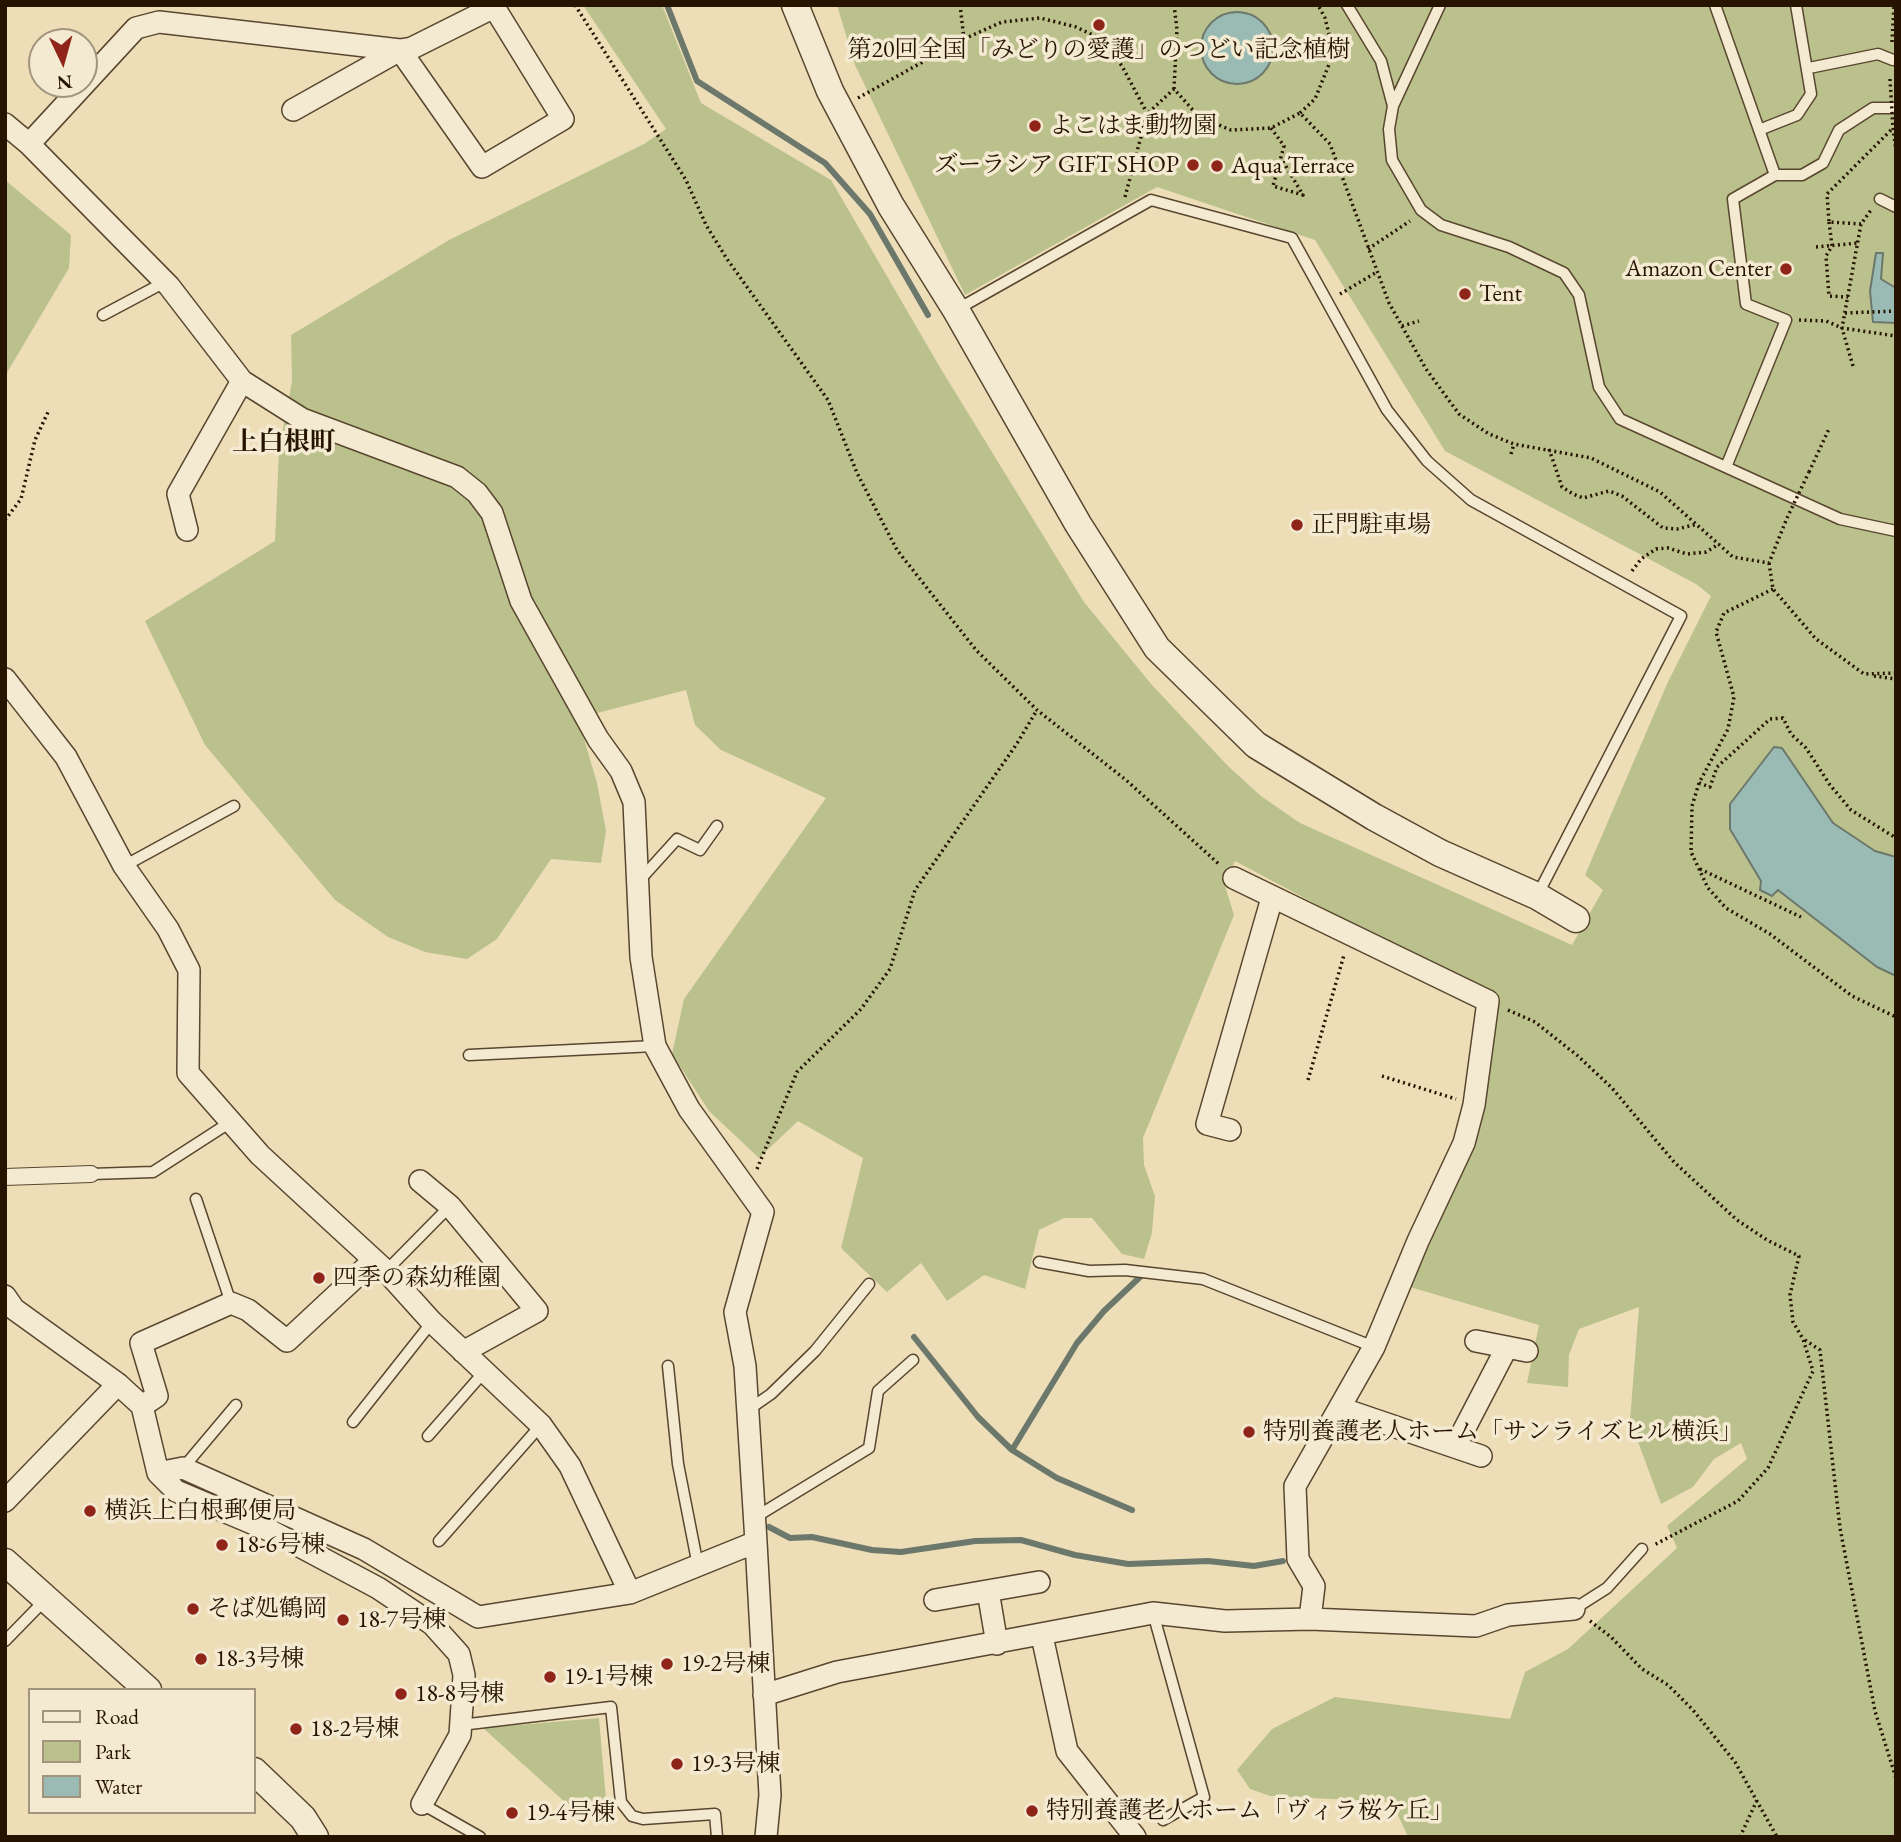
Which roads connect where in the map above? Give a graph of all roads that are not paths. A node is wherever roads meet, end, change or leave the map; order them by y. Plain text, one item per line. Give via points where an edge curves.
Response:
1 (795, 5) edge
2 (1347, 5) edge
3 (1440, 5) edge
4 (1715, 5) edge
5 (1796, 5) edge
6 (495, 6) edge
7 (400, 50) junction
8 (1893, 60) dead end
9 (1809, 68) junction
10 (1394, 106) junction
11 (1896, 108) edge
12 (293, 110) dead end
13 (5, 124) edge
14 (1759, 130) junction
15 (29, 144) junction
16 (1775, 175) junction
17 (1880, 199) road end
18 (1896, 207) edge
19 (165, 282) junction
20 (956, 310) junction
21 (103, 315) dead end
22 (242, 381) junction
23 (1726, 467) junction
24 (187, 530) dead end
25 (1896, 531) edge
26 (5, 679) edge
27 (234, 806) dead end
28 (717, 826) dead end
29 (124, 866) junction
30 (1234, 878) road end
31 (639, 881) junction
32 (1537, 896) junction
33 (1272, 898) junction
34 (1576, 919) dead end
35 (654, 1046) junction
36 (469, 1055) dead end
37 (229, 1123) junction
38 (1230, 1130) dead end
39 (91, 1174) joint
40 (5, 1177) edge
41 (420, 1181) dead end
42 (196, 1199) dead end
43 (450, 1206) junction
44 (1039, 1262) dead end
45 (380, 1266) junction
46 (869, 1284) dead end
47 (5, 1296) edge
48 (231, 1303) junction
49 (432, 1322) junction
50 (1476, 1341) dead end
51 (1374, 1347) junction
52 (463, 1352) junction
53 (913, 1360) dead end
54 (668, 1366) dead end
55 (484, 1372) junction
56 (118, 1384) junction
57 (236, 1405) dead end
58 (142, 1406) junction
59 (1340, 1408) junction
60 (746, 1412) junction
61 (353, 1422) dead end
62 (541, 1425) junction
63 (428, 1436) dead end
64 (1455, 1447) junction
65 (1481, 1456) dead end
66 (183, 1468) junction
67 (158, 1473) junction
68 (5, 1501) edge
69 (754, 1518) junction
70 (439, 1541) dead end
71 (756, 1542) junction
72 (1642, 1549) road end
73 (5, 1562) edge
74 (698, 1566) junction
75 (1039, 1581) dead end
76 (988, 1591) junction
77 (630, 1593) junction
78 (45, 1600) junction
79 (935, 1600) dead end
80 (1574, 1609) joint
81 (1153, 1613) junction
82 (1310, 1619) junction
83 (1042, 1636) junction
84 (5, 1641) edge
85 (997, 1644) junction
86 (146, 1688) edge
87 (764, 1695) junction
88 (461, 1725) junction
89 (256, 1773) edge
90 (422, 1804) joint
91 (1163, 1820) dead end
92 (1140, 1836) edge
93 (315, 1837) edge
94 (480, 1837) edge
95 (717, 1837) edge
96 (766, 1837) edge

1 - 20 street via 853,136
2 - 10 lane via 1381,61
3 - 10 lane
4 - 14 lane
5 - 9 lane
6 - 7 street
6 - 7 street via 563,119 482,167
7 - 12 street
7 - 15 street via 159,22 136,28
8 - 9 lane via 1878,54
9 - 14 lane via 1811,94 1797,115
10 - 23 lane via 1389,129 1392,160 1421,210 1441,225 1509,247 1564,273 1579,295 1598,387 1620,419
11 - 16 lane via 1873,108 1839,130 1823,163 1802,175
13 - 15 street
14 - 16 lane
15 - 19 street
16 - 23 lane via 1733,199 1746,304 1786,320
17 - 18 lane
19 - 21 lane
19 - 22 street
20 - 32 street via 1078,524 1157,648 1256,745 1440,853
20 - 32 lane via 1151,200 1292,238 1387,410 1427,461 1471,500 1681,615
22 - 24 street via 178,494
22 - 31 street via 302,419 457,477 477,493 492,513 521,601 591,728 621,771 634,802
23 - 25 lane via 1840,519
26 - 29 street via 66,757
27 - 29 lane
28 - 31 lane via 699,850 677,839
29 - 37 street via 189,970 188,1073
30 - 33 street
31 - 35 street via 641,957
32 - 34 street
33 - 38 street via 1207,1124
33 - 51 street via 1488,1000 1474,1105 1464,1143
35 - 36 lane
35 - 60 street via 689,1109 763,1212 735,1312 743,1341
37 - 39 lane via 152,1172
37 - 45 street
39 - 40 street
41 - 43 street
42 - 48 lane
43 - 45 lane
43 - 52 street via 537,1311
44 - 51 lane via 1089,1271 1125,1269 1203,1279
45 - 48 street via 287,1341 248,1310
45 - 49 street
46 - 60 lane via 815,1351
47 - 56 street via 14,1309
48 - 58 street via 141,1343 157,1396
49 - 52 street
49 - 61 lane
50 - 64 street via 1517,1349
51 - 59 street
52 - 55 street
53 - 69 lane via 878,1391 869,1448
54 - 74 lane via 678,1464
55 - 62 street
55 - 63 lane
56 - 58 street
56 - 68 street
57 - 66 lane
58 - 67 street
59 - 64 street
59 - 82 street via 1296,1486 1298,1559 1314,1586
60 - 69 street
62 - 70 lane
62 - 77 street via 570,1466
64 - 65 street
66 - 67 street
66 - 77 street via 364,1549 478,1617
67 - 88 street via 176,1491 271,1531 378,1588 432,1624 459,1654 464,1675
69 - 71 street
71 - 74 street
71 - 87 street
72 - 80 lane via 1607,1588
73 - 78 street
74 - 77 street
75 - 76 street
76 - 79 street
76 - 85 street
78 - 84 lane
78 - 86 street
80 - 82 street via 1507,1615 1476,1626
81 - 82 street via 1225,1621
81 - 83 street
81 - 91 lane via 1204,1797
83 - 85 street
83 - 92 street via 1067,1751
85 - 87 street via 838,1672
87 - 96 street via 769,1795
88 - 90 street via 460,1735
88 - 95 lane via 611,1707 621,1802 632,1816 715,1814
89 - 93 street via 303,1818
90 - 94 lane

